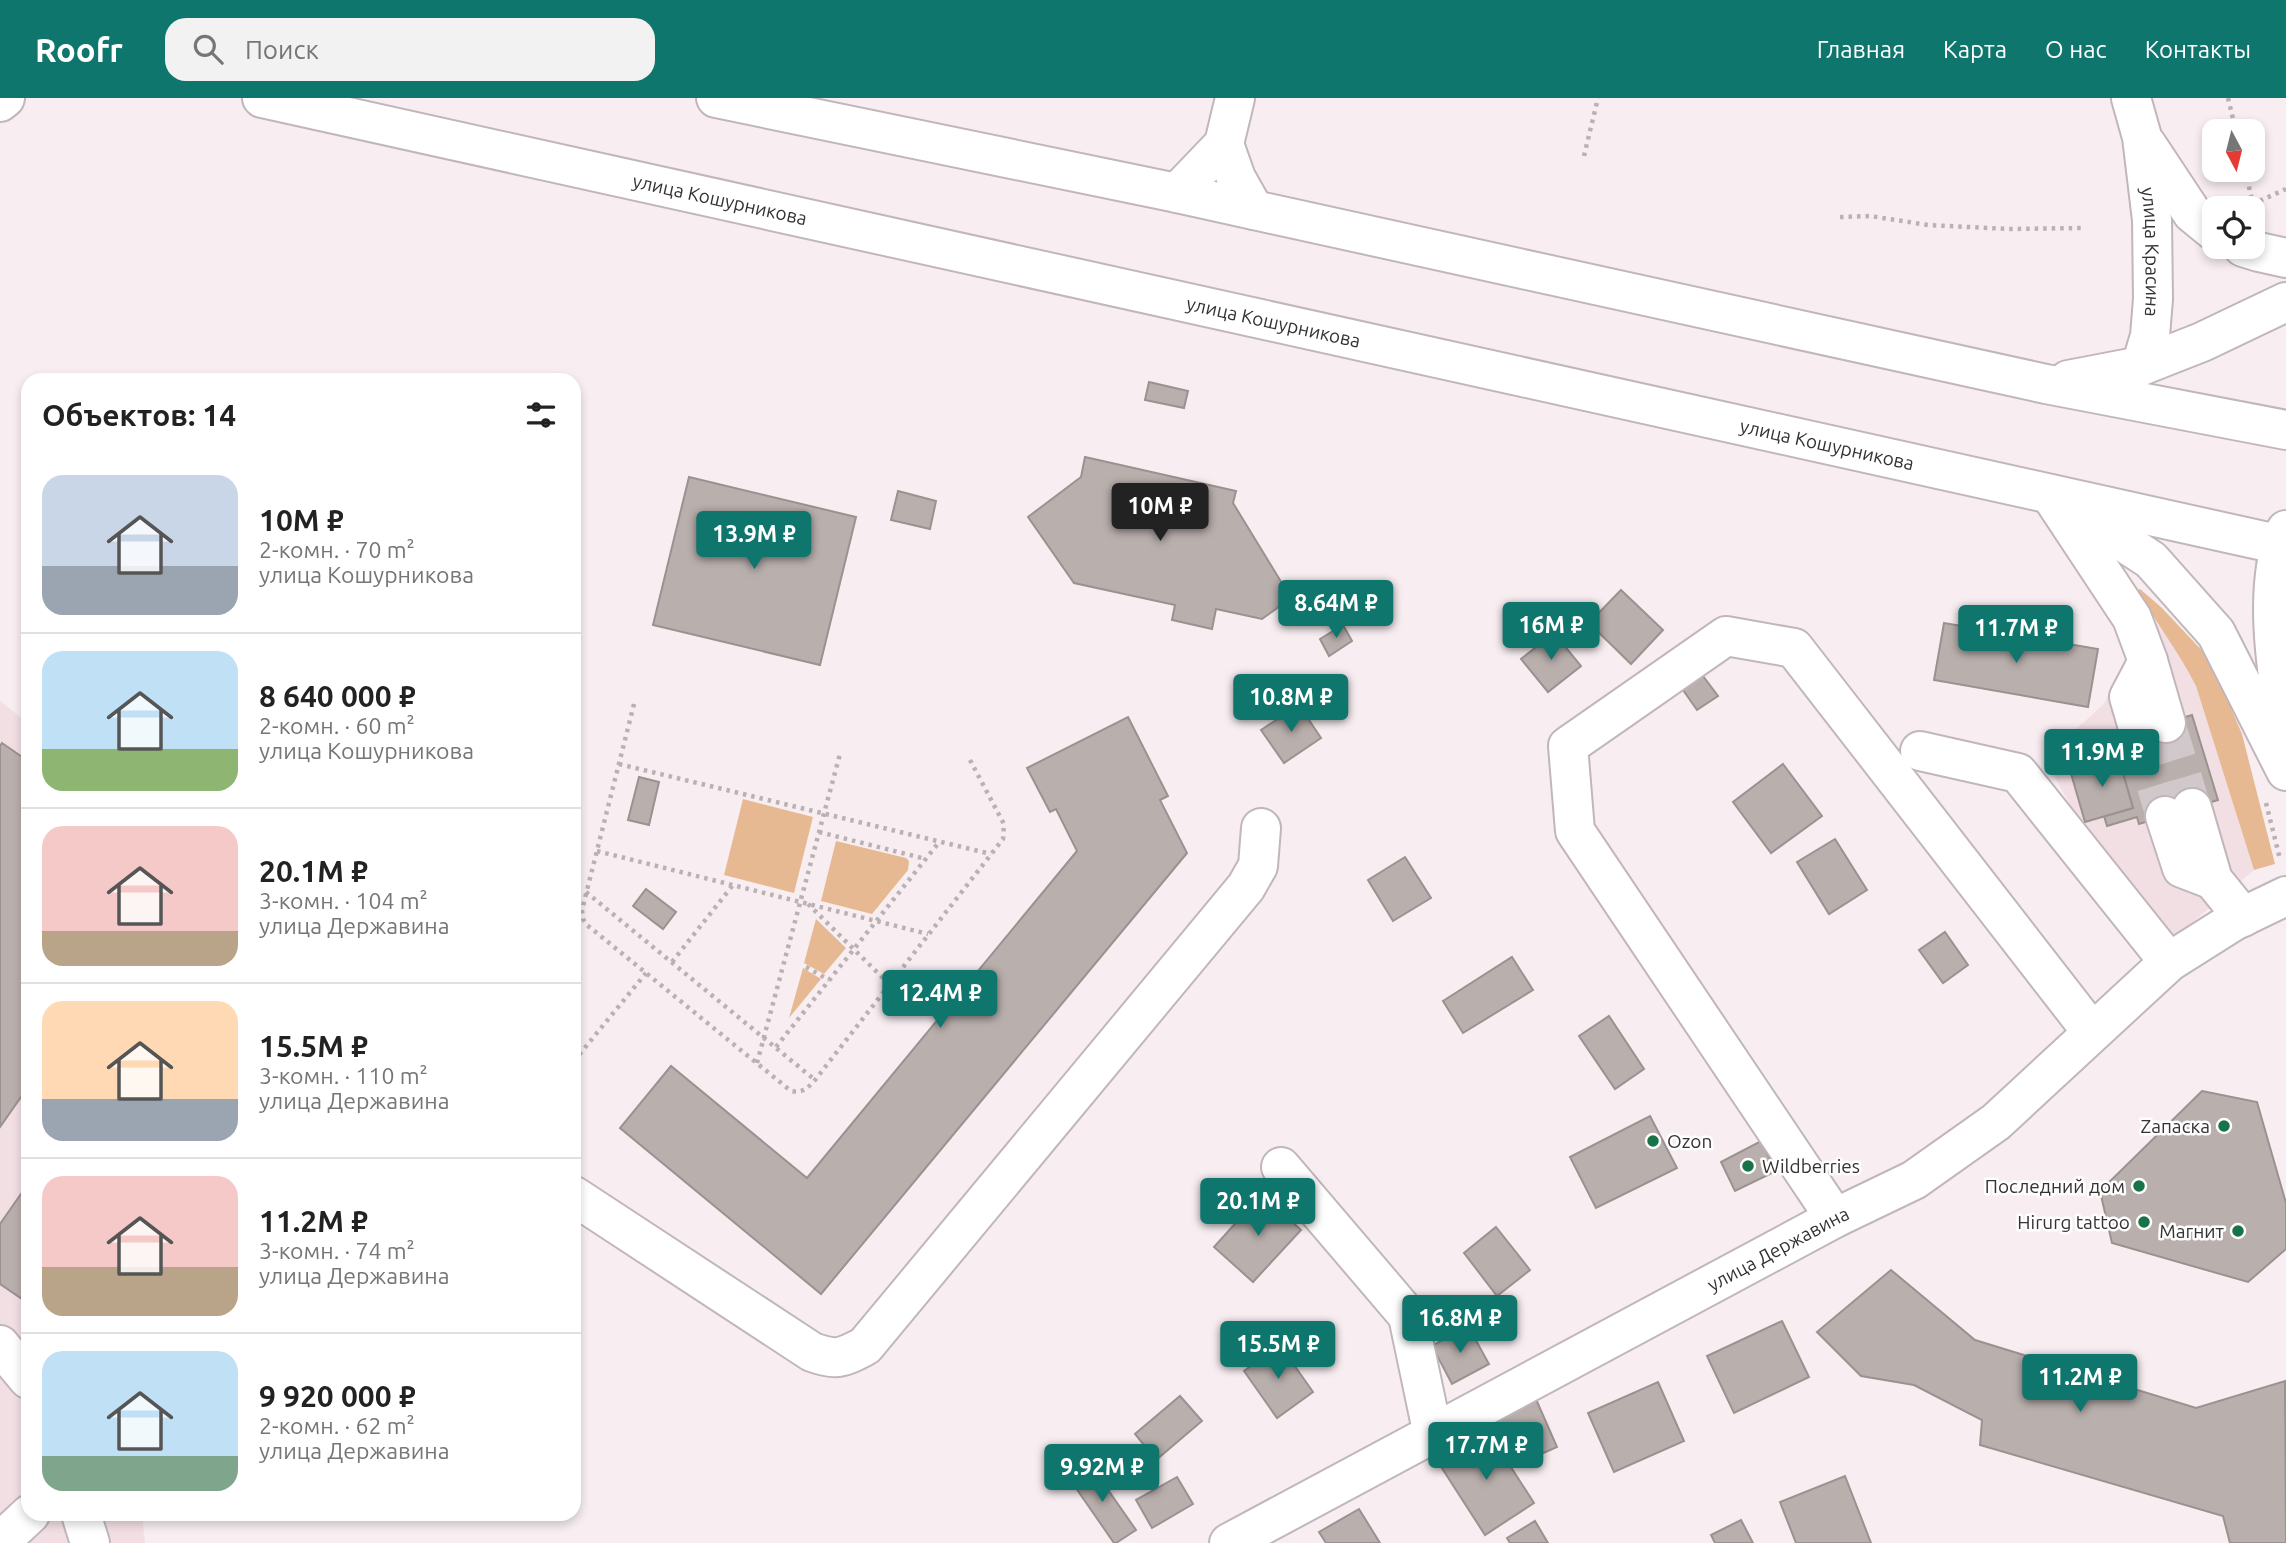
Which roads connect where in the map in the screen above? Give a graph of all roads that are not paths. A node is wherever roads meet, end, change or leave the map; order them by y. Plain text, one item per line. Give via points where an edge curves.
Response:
1 (5, 98) edge
2 (262, 98) edge
3 (716, 98) edge
4 (1235, 98) edge
5 (2131, 98) edge
6 (0, 102) edge
7 (2142, 137) junction
8 (1224, 144) junction
9 (1177, 193) junction
10 (1254, 210) junction
11 (2202, 221) edge
12 (2265, 253) edge
13 (2286, 258) edge
14 (2286, 302) edge
15 (2141, 366) junction
16 (2046, 384) junction
17 (2286, 430) edge
18 (2050, 494) junction
19 (2284, 540) edge
20 (2152, 727) tunnel mouth
21 (2286, 733) edge
22 (1920, 751) dead end
23 (2286, 771) edge
24 (2178, 812) tunnel mouth
25 (1261, 828) dead end
26 (2286, 896) edge
27 (2243, 917) junction
28 (2169, 962) junction
29 (2092, 1032) junction
30 (1281, 1167) dead end
31 (581, 1201) edge
32 (1835, 1218) junction
33 (0, 1345) edge
34 (21, 1370) edge
35 (1433, 1435) junction
36 (22, 1521) edge
37 (83, 1521) edge
38 (1244, 1539) edge
39 (0, 1542) edge
40 (90, 1543) edge

1 - 6 main road
2 - 18 main road, улица Кошурникова
3 - 9 main road
4 - 8 main road
5 - 7 main road, улица Красина
7 - 11 main road, улица Красина
7 - 15 main road, улица Красина via 2152,220 2153,299 2150,336
8 - 9 main road
8 - 10 main road
9 - 10 main road
10 - 16 main road
12 - 13 main road
14 - 15 main road
15 - 16 main road
16 - 17 main road
18 - 19 main road, улица Кошурникова
18 - 20 main road via 2133,618 2148,661
18 - 23 main road via 2151,560 2216,633
19 - 21 main road via 2273,597
22 - 28 main road via 2018,774
24 - 27 main road via 2182,868 2213,880
25 - 31 main road via 1258,866 1246,887 865,1346 830,1358 812,1352
26 - 27 main road, улица Державина
27 - 28 main road, улица Державина
28 - 29 main road, улица Державина
29 - 32 main road, улица Державина via 1986,1129 1914,1181
29 - 32 main road via 1794,648 1726,636 1568,746 1575,831
30 - 35 main road via 1408,1316
32 - 35 main road, улица Державина
33 - 34 main road
35 - 38 main road, улица Державина
36 - 39 main road
37 - 40 main road

